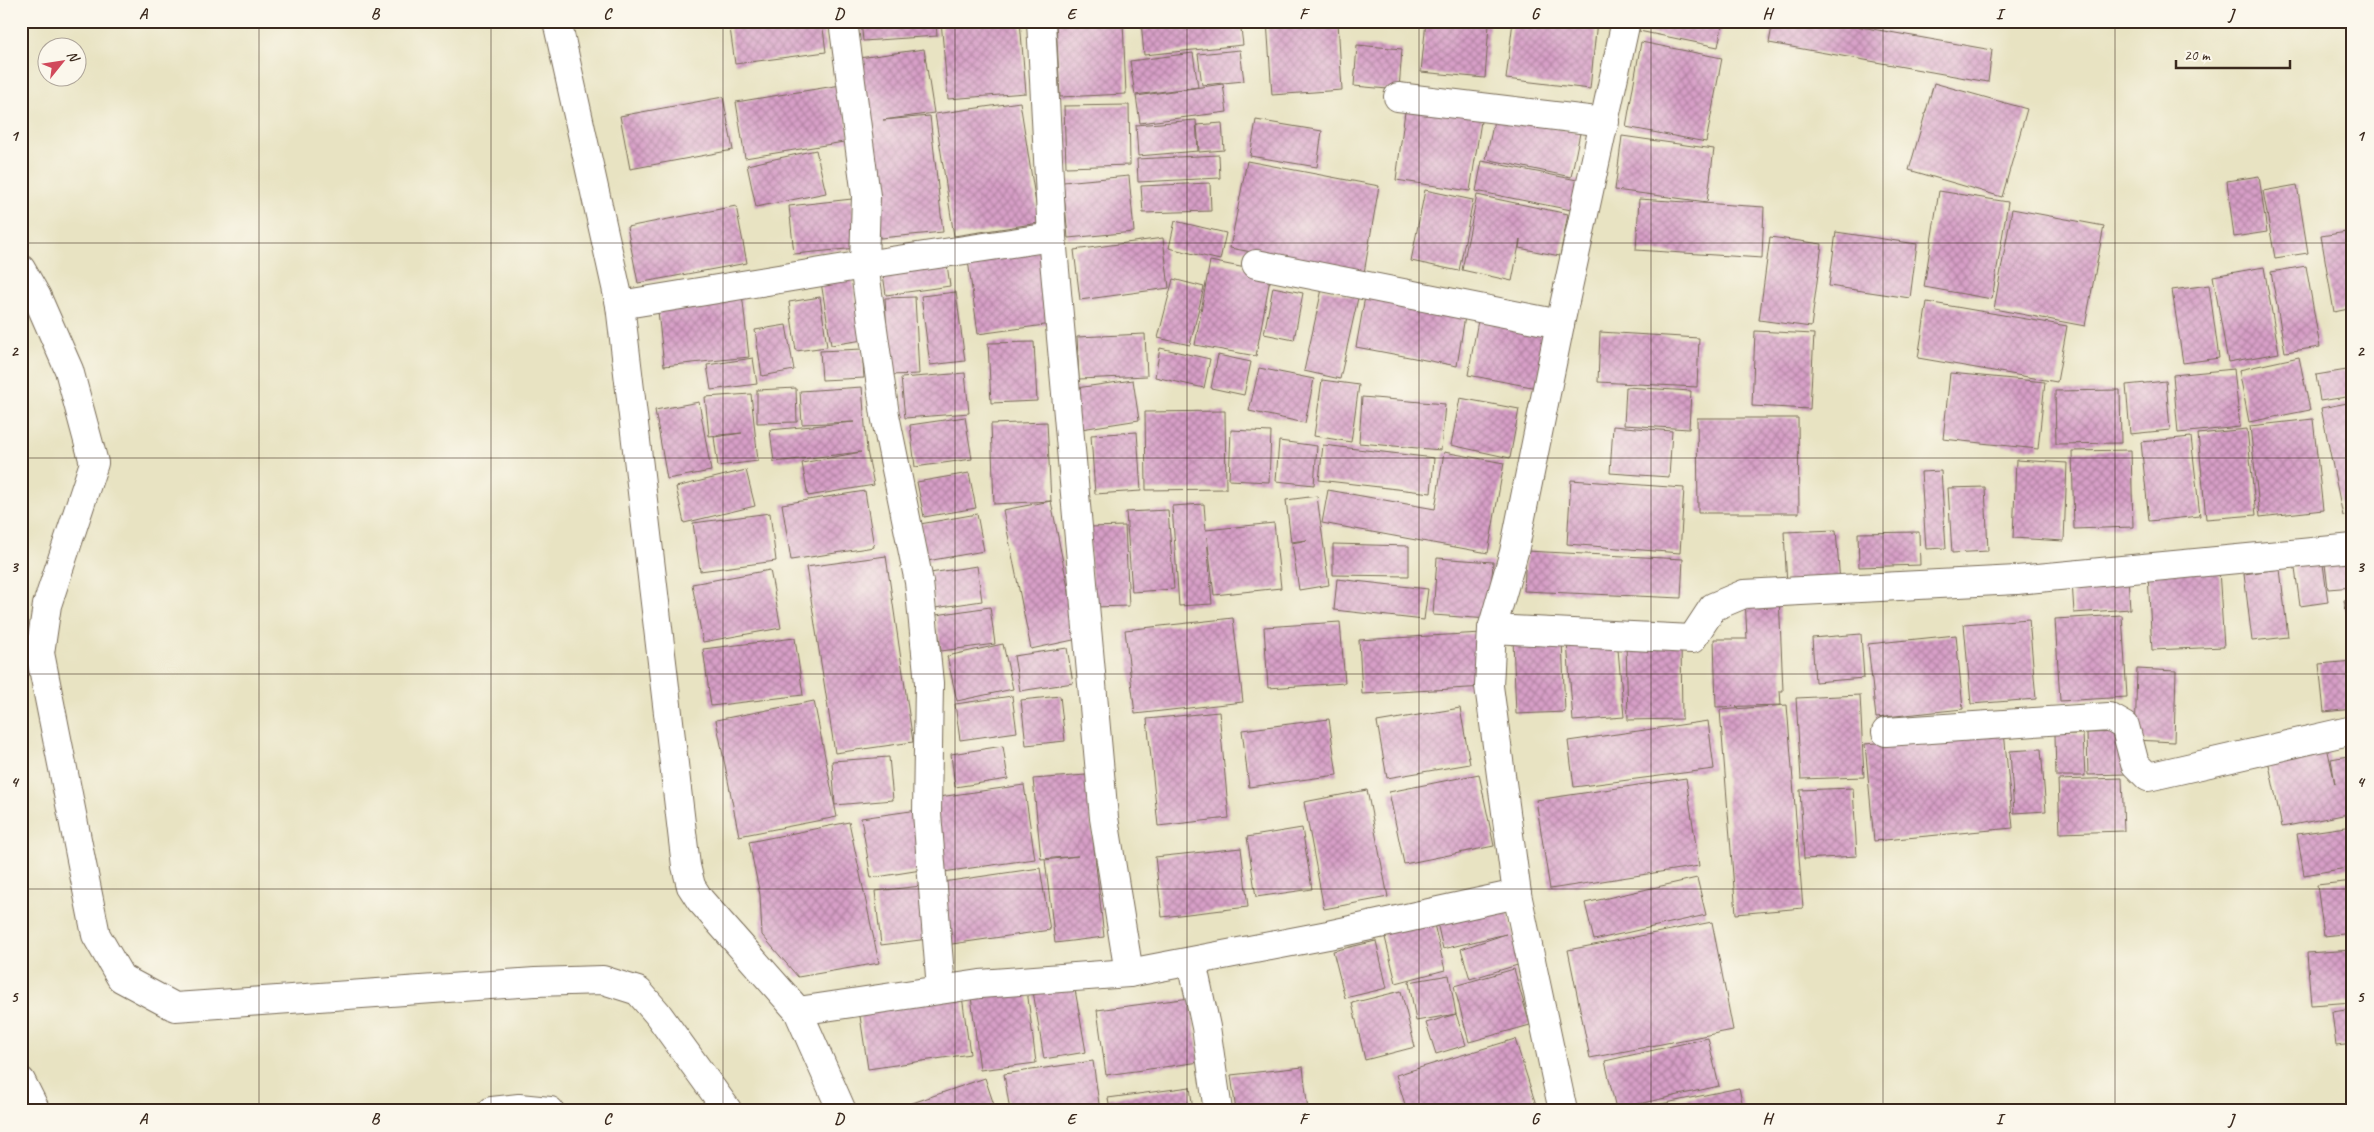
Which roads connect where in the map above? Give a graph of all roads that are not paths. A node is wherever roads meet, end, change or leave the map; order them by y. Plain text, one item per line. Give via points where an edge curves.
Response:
1 (557, 21) edge
2 (843, 21) edge
3 (1040, 21) edge
4 (1626, 21) edge
5 (1398, 97) dead end
6 (1605, 122) junction
7 (1052, 237) junction
8 (1256, 264) dead end
9 (864, 265) junction
10 (21, 268) edge
11 (620, 305) junction
12 (1560, 324) junction
13 (2353, 548) edge
14 (1492, 629) junction
15 (2353, 730) edge
16 (1886, 732) dead end
17 (1517, 894) junction
18 (1192, 962) junction
19 (1129, 973) junction
20 (941, 989) junction
21 (798, 1011) junction
22 (21, 1081) edge
23 (36, 1111) edge
24 (492, 1111) edge
25 (550, 1111) edge
26 (728, 1111) edge
27 (842, 1111) edge
28 (1218, 1111) edge
29 (1563, 1111) edge

1 - 11 street
2 - 9 street via 866,196
3 - 7 street
4 - 6 street
5 - 6 street
6 - 12 street
7 - 9 street
7 - 19 street via 1104,818
8 - 12 street
9 - 11 street
9 - 20 street via 885,415 919,582 929,683 927,813
10 - 26 street via 69,370 94,463 47,605 40,654 96,935 121,978 175,1007 603,980 638,991
11 - 21 street via 686,866 700,900
12 - 14 street via 1514,552
13 - 14 street via 2018,580 1744,594 1713,607 1692,639
14 - 17 street via 1489,686
15 - 16 street via 2148,777 2136,764 2125,726 2109,717
17 - 18 street
17 - 29 street
18 - 19 street
18 - 28 street via 1206,1027
19 - 20 street
20 - 21 street
21 - 27 street
22 - 23 street
24 - 25 street via 519,1108

